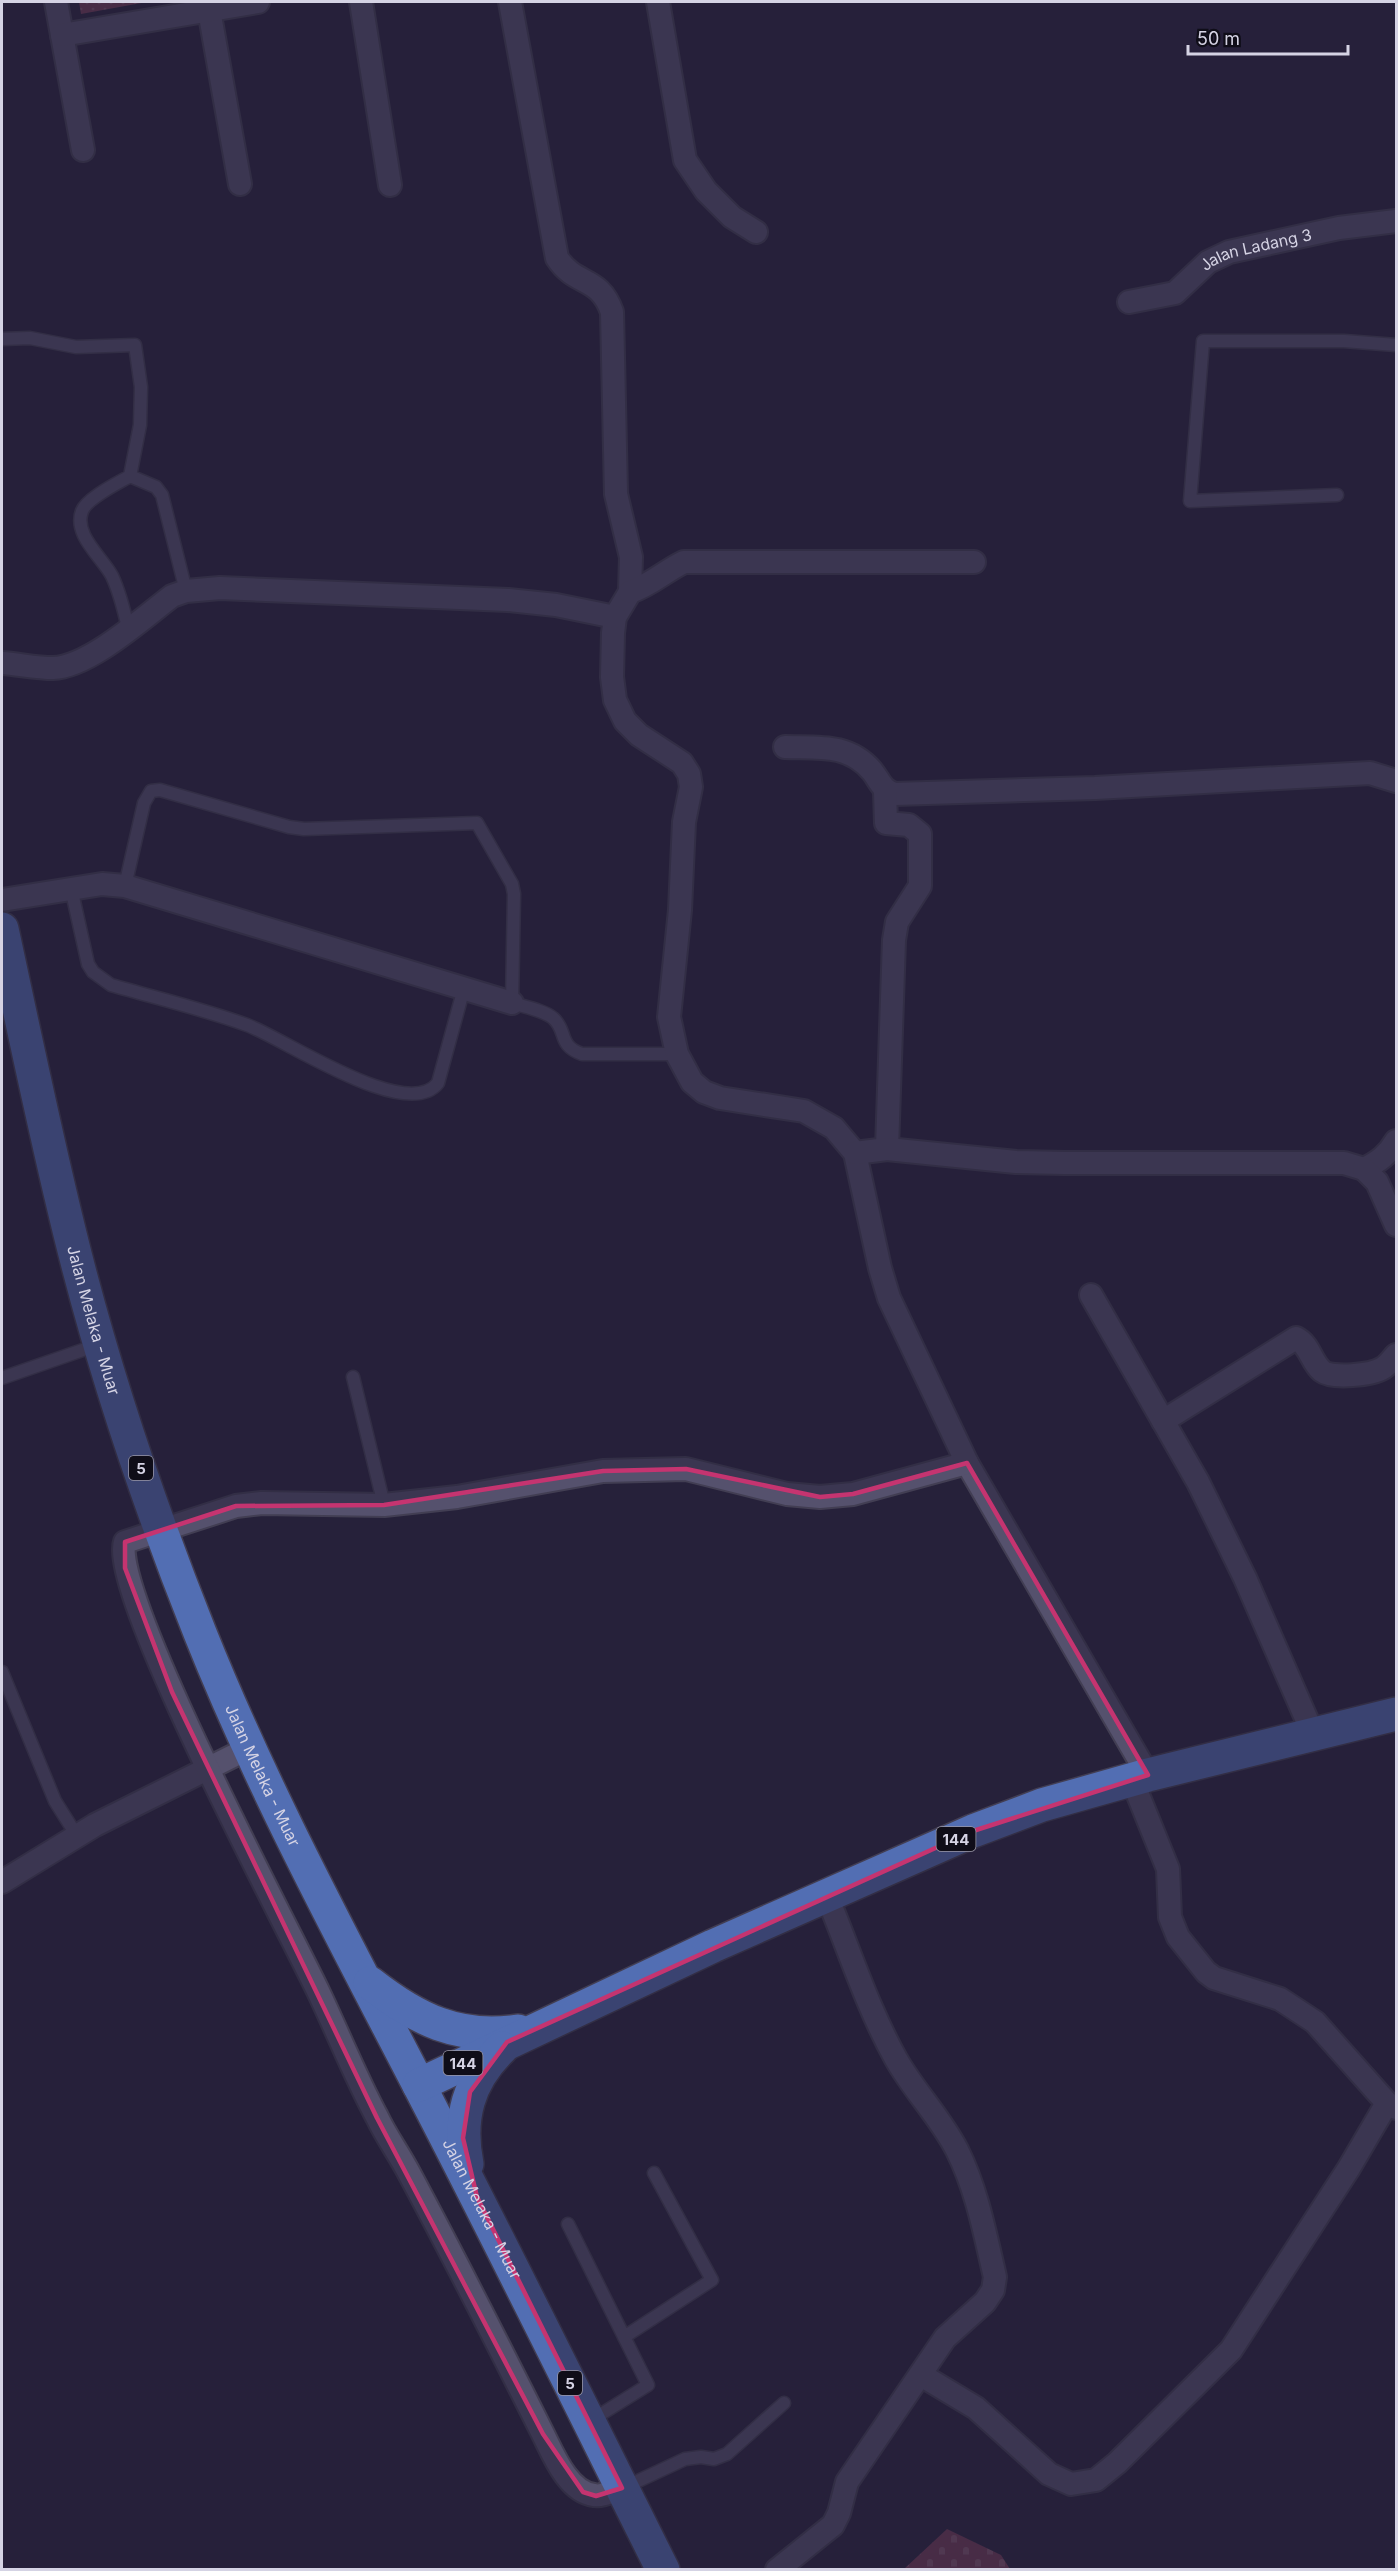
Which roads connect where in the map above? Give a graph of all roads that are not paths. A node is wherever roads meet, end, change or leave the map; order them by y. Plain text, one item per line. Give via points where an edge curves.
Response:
1 (56, 2) edge
2 (258, 2) edge
3 (361, 2) edge
4 (510, 2) edge
5 (658, 2) edge
6 (209, 10) junction
7 (62, 35) junction
8 (83, 150) dead end
9 (240, 184) dead end
10 (390, 184) dead end
11 (1396, 221) edge
12 (756, 232) dead end
13 (1129, 302) dead end
14 (2, 339) edge
15 (1396, 345) edge
16 (130, 476) junction
17 (1336, 495) dead end
18 (974, 562) dead end
19 (186, 591) junction
20 (630, 592) junction
21 (615, 617) junction
22 (128, 628) junction
23 (2, 663) edge
24 (785, 747) dead end
25 (1396, 781) edge
26 (885, 791) junction
27 (125, 886) junction
28 (71, 888) junction
29 (2, 900) edge
30 (2, 929) edge
31 (464, 988) junction
32 (512, 1003) junction
33 (677, 1054) junction
34 (1396, 1141) edge
35 (887, 1149) junction
36 (855, 1153) junction
37 (1364, 1169) junction
38 (1396, 1225) edge
39 (1091, 1295) dead end
40 (101, 1344) junction
41 (1396, 1354) edge
42 (353, 1377) dead end
43 (2, 1378) edge
44 (1163, 1420) junction
45 (967, 1463) junction
46 (384, 1505) junction
47 (161, 1531) junction
48 (2, 1672) edge
49 (1396, 1714) edge
50 (1314, 1734) junction
51 (249, 1748) junction
52 (208, 1768) junction
53 (1140, 1778) junction
54 (77, 1836) junction
55 (2, 1882) edge
56 (826, 1894) junction
57 (364, 1978) junction
58 (538, 2028) junction
59 (507, 2042) junction
60 (419, 2085) junction
61 (1392, 2105) edge
62 (654, 2172) dead end
63 (477, 2197) junction
64 (568, 2224) dead end
65 (624, 2337) junction
66 (921, 2375) junction
67 (784, 2403) dead end
68 (589, 2422) junction
69 (622, 2488) junction
70 (663, 2570) edge
71 (777, 2570) edge

1 - 7 street
2 - 6 street
3 - 10 street
4 - 20 street via 557,258 566,271 607,296 612,312 614,468 631,557
5 - 12 street via 685,160 706,191 732,217
6 - 7 street
6 - 9 street
7 - 8 street
11 - 13 street, Jalan Ladang 3 via 1339,228 1229,252 1208,262 1175,293
14 - 16 lane via 30,339 76,347 135,345 141,387 140,425
15 - 17 lane via 1203,341 1190,501
16 - 19 lane via 162,495
16 - 22 lane via 86,505 81,518 88,543 110,573 120,595
18 - 20 street via 684,562 648,586
19 - 21 street via 220,588 508,600 556,604
19 - 22 street via 172,596
20 - 21 street
21 - 33 street via 615,700 625,721 639,735 682,763 689,774 669,1017
22 - 23 street via 75,665 53,668
24 - 26 street via 837,748 860,759
25 - 26 street via 1370,773 920,795
26 - 35 street via 886,823 909,825 920,834 920,886 897,922 894,940
27 - 28 street
27 - 31 street
27 - 32 lane via 144,803 151,791 160,790 304,829 477,823 514,894
28 - 29 street
28 - 31 lane via 88,964 101,980 250,1026 349,1076 390,1091 422,1094 433,1090
30 - 40 main road, Jalan Melaka - Muar / 5 via 70,1237
31 - 32 street
32 - 33 lane via 551,1016 559,1024 570,1050 582,1054
33 - 36 street via 692,1082 704,1092 804,1111 834,1128
34 - 37 street via 1390,1152
35 - 36 street
35 - 37 street via 1016,1162 1344,1163
36 - 45 street via 889,1298
37 - 38 street via 1377,1182
39 - 44 street
40 - 43 lane
40 - 47 main road, Jalan Melaka - Muar / 5
41 - 44 street via 1384,1368 1369,1374 1328,1374 1321,1370 1303,1341 1296,1338
42 - 46 lane
44 - 50 street via 1245,1578
45 - 46 street via 853,1494 820,1497 787,1494 686,1469 650,1469 603,1471 457,1497
45 - 53 street
46 - 47 street via 236,1506
47 - 51 main road, Jalan Melaka - Muar / 5
47 - 52 street via 125,1542 125,1568 172,1692
48 - 54 lane via 55,1802
49 - 50 main road, 144
50 - 53 main road, 144
51 - 52 street
51 - 57 main road, Jalan Melaka - Muar / 5
52 - 54 street
52 - 69 street via 377,2118 408,2170 558,2463 583,2492 596,2496
53 - 56 main road, 144 via 1042,1805
53 - 61 street via 1168,1869 1170,1917 1178,1937 1214,1978 1280,1999 1315,2022
54 - 55 street
56 - 58 main road, 144
56 - 66 street via 882,2032 897,2061 935,2112 972,2183 995,2277 985,2302 945,2338
57 - 58 main road via 413,2013 439,2025 493,2035
57 - 60 main road, Jalan Melaka - Muar / 5
58 - 59 main road, 144
59 - 60 main road, 144
59 - 63 main road via 482,2070 470,2092 464,2117 467,2163
60 - 63 main road, Jalan Melaka - Muar / 5
61 - 66 street via 1231,2350 1096,2480 1071,2484 1049,2475 976,2408
62 - 65 lane via 712,2280
63 - 68 main road, Jalan Melaka - Muar / 5
64 - 65 lane
65 - 68 lane via 648,2385
66 - 71 street via 847,2482 832,2525
67 - 69 lane via 727,2454 714,2459 685,2459
68 - 69 main road, Jalan Melaka - Muar / 5
69 - 70 main road, Jalan Melaka - Muar / 5

